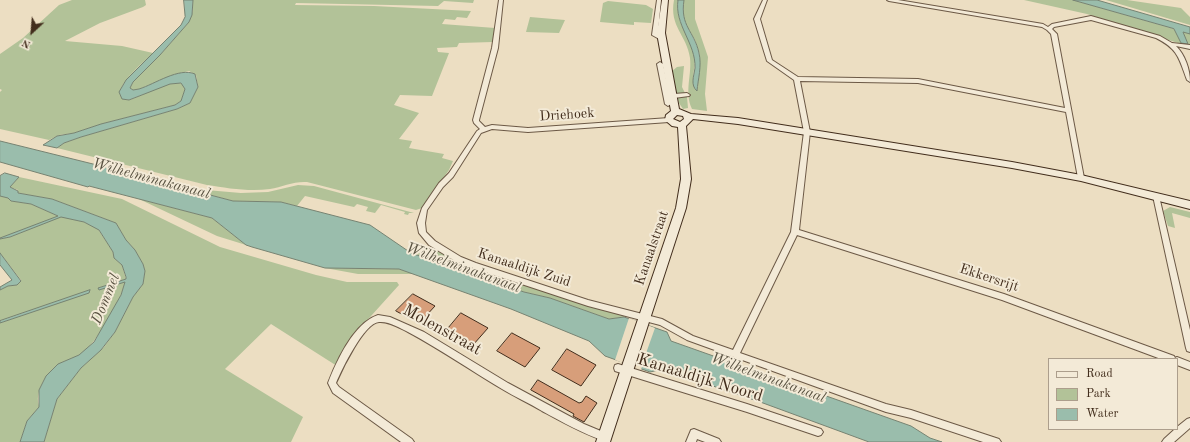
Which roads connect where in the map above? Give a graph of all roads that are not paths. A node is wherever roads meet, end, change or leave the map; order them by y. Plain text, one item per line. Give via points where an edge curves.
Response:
1 (501, 0) edge
2 (659, 0) edge
3 (665, 0) edge
4 (765, 0) edge
5 (890, 0) edge
6 (1049, 29) junction
7 (662, 38) junction
8 (1174, 44) junction
9 (1190, 47) edge
10 (660, 64) dead end
11 (797, 79) junction
12 (1190, 80) edge
13 (669, 87) junction
14 (687, 95) dead end
15 (672, 100) junction
16 (1068, 111) junction
17 (679, 118) junction
18 (484, 129) junction
19 (807, 132) junction
20 (1081, 178) junction
21 (1156, 196) junction
22 (1190, 205) edge
23 (795, 232) junction
24 (643, 320) junction
25 (1190, 348) edge
26 (735, 355) junction
27 (1168, 358) edge
28 (1178, 361) edge
29 (1190, 366) edge
30 (624, 368) junction
31 (1190, 422) edge
32 (818, 432) dead end
33 (604, 440) edge
34 (409, 442) edge
35 (691, 442) edge
36 (716, 442) edge
37 (996, 442) edge
38 (1167, 442) edge

1 - 18 street via 495,48 476,120
2 - 7 street via 655,35
3 - 7 main road via 661,24
4 - 11 street via 757,19 770,61
5 - 6 street
6 - 8 street via 1052,26 1091,18 1158,36
6 - 16 street via 1054,34
7 - 13 main road
8 - 9 street
8 - 12 street
10 - 13 street
11 - 16 street via 918,81
11 - 19 street
13 - 15 main road
14 - 15 street
15 - 17 main road
16 - 20 street
17 - 18 street, Driehoek via 528,130 492,127
17 - 19 main road via 709,118
17 - 24 main road, Kanaalstraat via 686,179 684,197
18 - 24 street, Kanaaldijk Zuid via 474,138 451,175 422,213 422,228 426,238 458,259
19 - 20 main road
19 - 23 street
20 - 21 main road
21 - 22 main road
21 - 25 street
23 - 26 street
23 - 27 street, Ekkersrijt via 1004,297
24 - 26 street via 662,322 690,338
24 - 30 main road, Kanaalstraat
26 - 37 street via 886,408
28 - 29 street
30 - 32 street, Kanaaldijk Noord
30 - 33 main road, Kanaalstraat
31 - 38 street
33 - 34 street, Molenstraat via 421,335 387,318 379,317 374,319 352,344 332,383 336,390
35 - 36 street via 694,433

